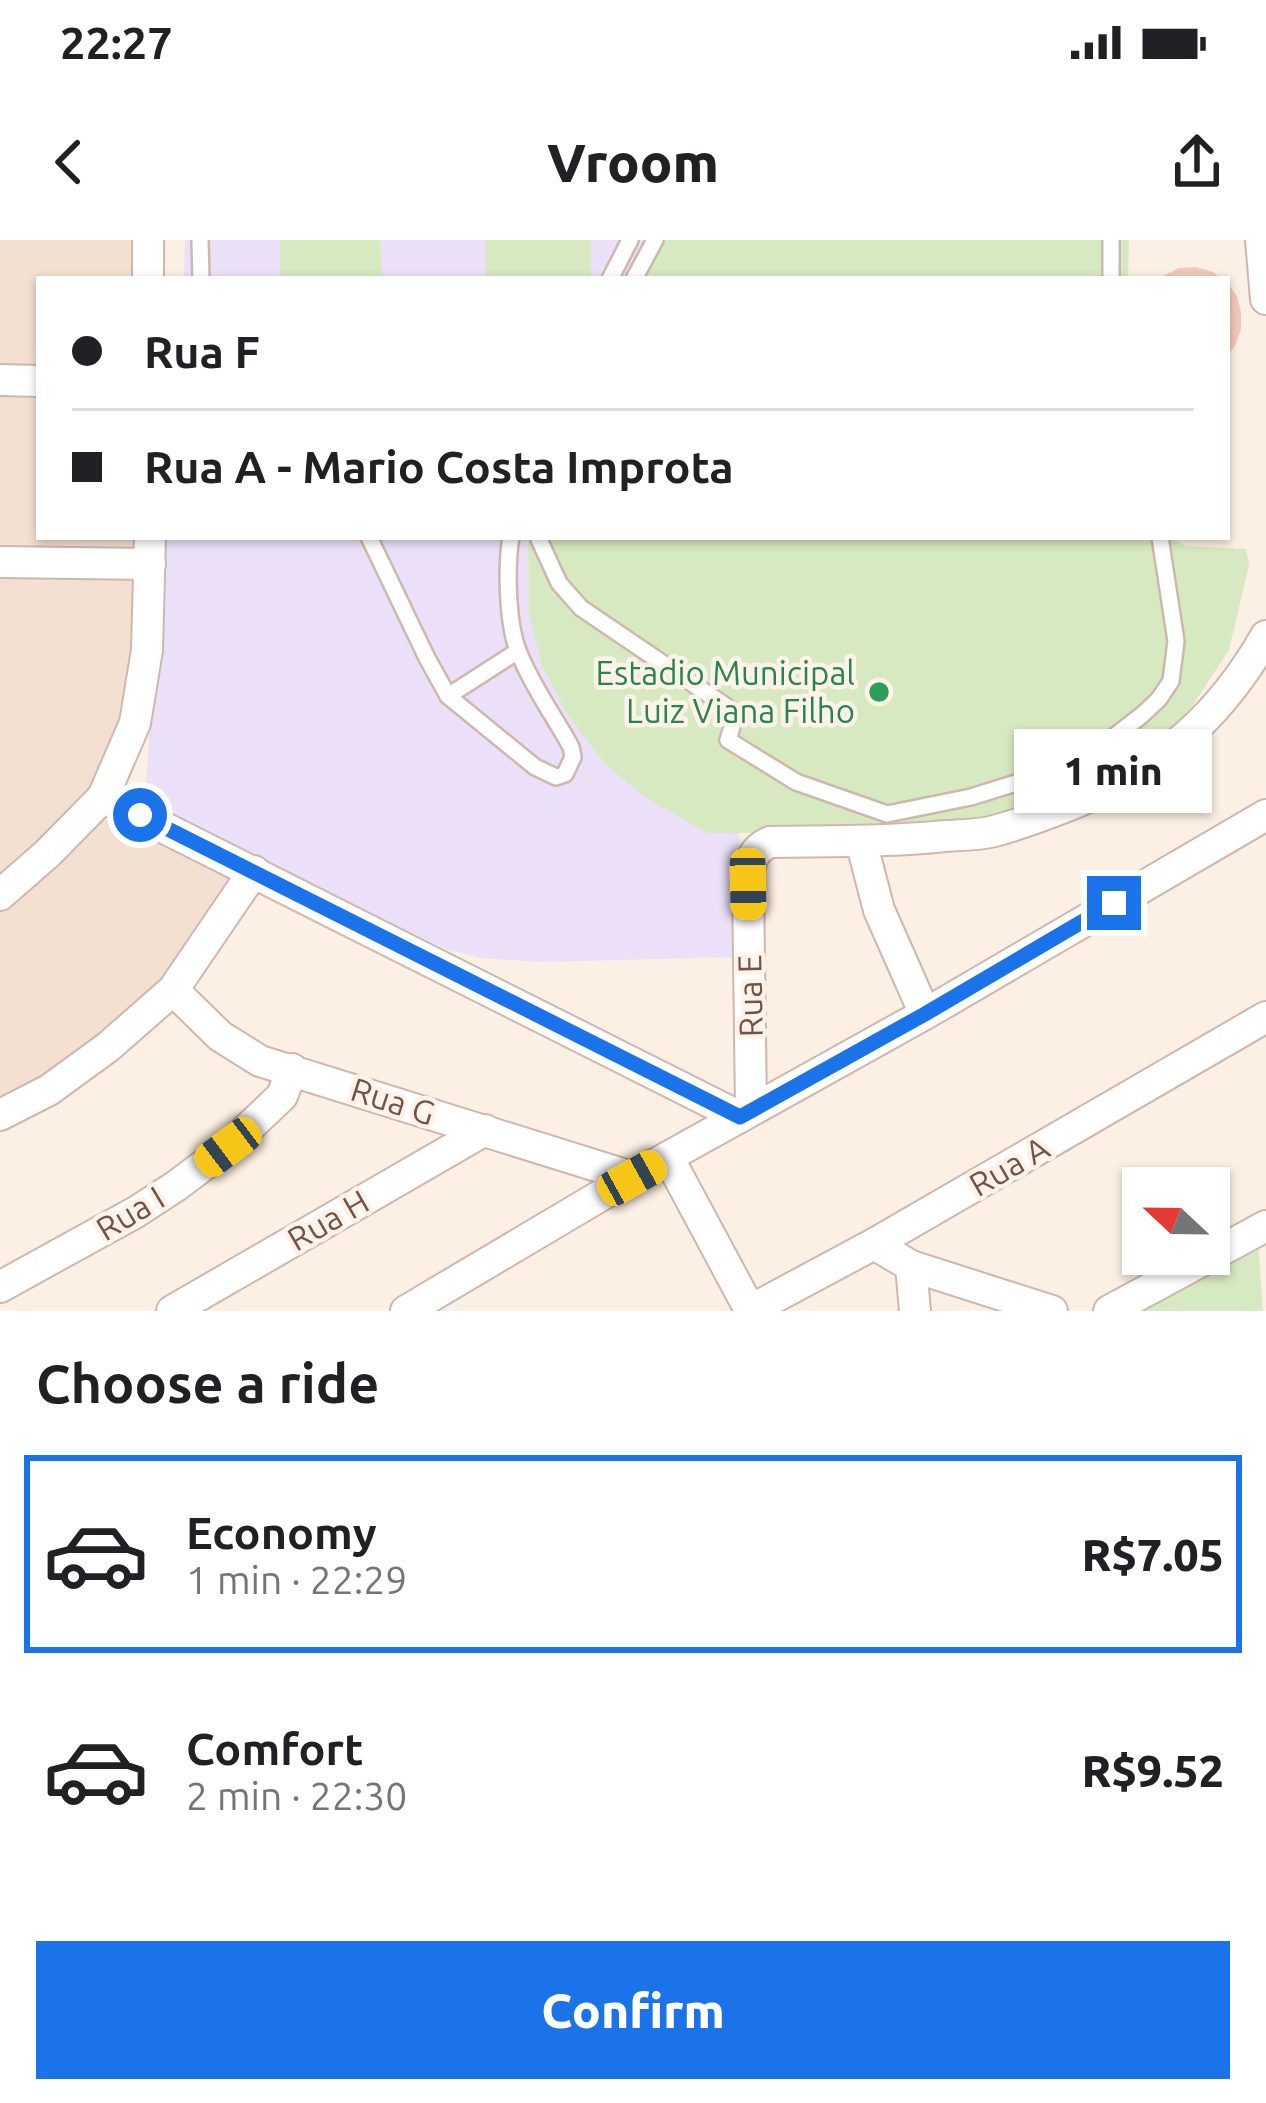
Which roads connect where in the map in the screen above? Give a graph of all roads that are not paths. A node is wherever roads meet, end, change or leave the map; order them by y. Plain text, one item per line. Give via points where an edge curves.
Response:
1 (148, 240) edge
2 (200, 240) edge
3 (630, 240) edge
4 (656, 240) edge
5 (1111, 240) edge
6 (1261, 240) edge
7 (148, 276) edge
8 (201, 276) edge
9 (612, 276) edge
10 (636, 276) edge
11 (1111, 276) edge
12 (1266, 299) edge
13 (0, 380) edge
14 (36, 381) edge
15 (370, 540) edge
16 (511, 540) edge
17 (539, 540) edge
18 (1160, 540) edge
19 (150, 551) edge
20 (0, 562) edge
21 (1266, 635) edge
22 (518, 651) junction
23 (448, 696) junction
24 (103, 797) junction
25 (1266, 815) edge
26 (861, 841) junction
27 (254, 871) junction
28 (0, 895) edge
29 (173, 990) junction
30 (925, 1014) junction
31 (1266, 1017) edge
32 (292, 1069) junction
33 (746, 1113) junction
34 (0, 1115) edge
35 (485, 1130) junction
36 (668, 1157) junction
37 (632, 1178) junction
38 (1265, 1233) edge
39 (874, 1244) junction
40 (911, 1266) junction
41 (0, 1287) edge
42 (172, 1311) edge
43 (406, 1311) edge
44 (749, 1311) edge
45 (914, 1311) edge
46 (1052, 1311) edge
47 (1109, 1311) edge

1 - 7 street
2 - 8 lane
3 - 9 lane
4 - 10 lane
5 - 11 lane
6 - 12 street
13 - 14 street
15 - 23 lane
16 - 22 lane
17 - 18 lane via 581,608 736,713 728,740 796,782 887,814 1080,763 1159,699 1172,681 1176,641
19 - 20 street
19 - 24 street via 135,723
21 - 26 street via 1192,732 1112,787 988,832
22 - 23 lane
22 - 23 lane via 572,747 565,773 535,767
24 - 27 street
24 - 28 street
25 - 30 street
26 - 30 street via 879,910
26 - 33 street, Rua E via 770,842 749,865
27 - 29 street
27 - 33 street
29 - 32 street, Rua G via 220,1036
29 - 34 street via 64,1079
30 - 33 street
31 - 39 street, Rua A
32 - 35 street, Rua G
32 - 41 street, Rua I via 282,1096 176,1186
33 - 36 street
35 - 37 street, Rua G
35 - 42 street, Rua H
36 - 37 street
36 - 44 street
37 - 43 street
38 - 47 street
39 - 40 street
39 - 44 street, Rua A
40 - 45 street
40 - 46 street

